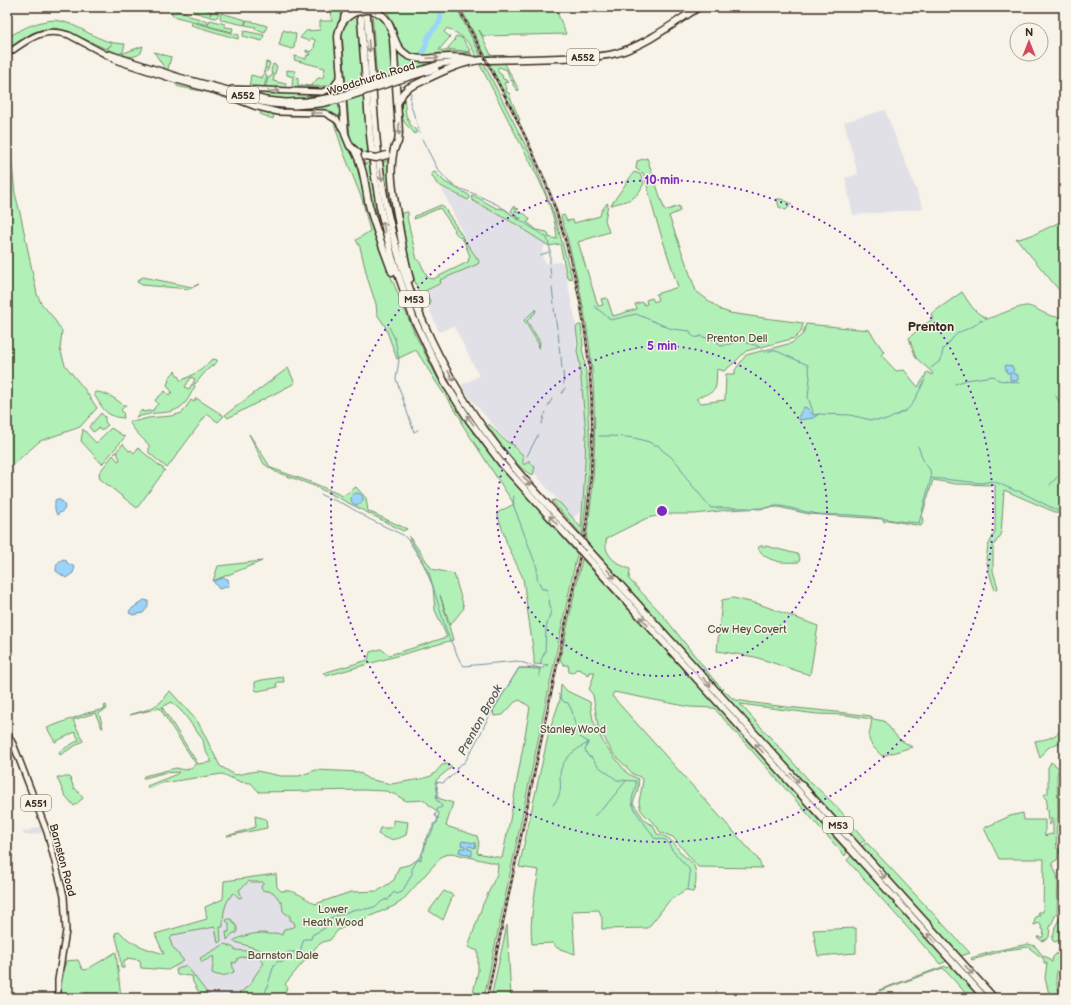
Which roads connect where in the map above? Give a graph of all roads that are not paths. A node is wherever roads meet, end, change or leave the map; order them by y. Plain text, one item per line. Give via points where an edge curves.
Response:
1 (348, 7) edge
2 (380, 7) edge
3 (699, 7) edge
4 (358, 9) edge
5 (368, 9) edge
6 (384, 16) junction
7 (343, 22) junction
8 (393, 34) junction
9 (102, 52) junction
10 (7, 54) edge
11 (474, 60) junction
12 (172, 74) junction
13 (341, 74) junction
14 (201, 87) junction
15 (218, 89) junction
16 (398, 106) junction
17 (345, 134) junction
18 (396, 146) junction
19 (355, 151) junction
20 (413, 317) junction
21 (441, 359) junction
22 (582, 547) junction
23 (679, 655) junction
24 (7, 733) edge
25 (58, 998) edge
26 (985, 998) edge
27 (994, 998) edge

1 - 7 highway
2 - 6 highway
3 - 11 highway, Woodchurch Road / A552 via 633,47 618,53 563,58
4 - 5 highway, bridge
4 - 7 highway
20 -> 4 highway, M53 via 392,257 380,206 374,171
5 - 6 highway
5 -> 21 highway, M53 via 376,135 386,205 407,282
6 - 8 highway
7 - 13 highway via 338,34
8 -> 11 highway via 399,48 410,57
8 - 16 highway
9 - 10 main road, Woodchurch Road / A552 via 61,32 43,32 32,36
9 - 12 main road, Woodchurch Road / A552
9 - 14 main road, Woodchurch Road / A552 via 118,61
11 - 15 main road, Woodchurch Road / A552, bridge via 400,78 312,105 282,105 255,101
11 - 16 highway via 408,88 400,97
12 - 14 main road via 173,77
12 - 15 main road, Woodchurch Road / A552
15 -> 13 main road via 322,92 333,88
13 - 17 highway
14 - 15 main road, Woodchurch Road / A552
17 -> 15 main road via 337,120 328,114 271,111
16 -> 18 highway via 399,132
17 - 19 highway
18 - 19 highway, bridge via 387,155 376,158
18 - 21 highway via 391,175 404,250 410,277
19 - 20 highway via 360,160 378,232 399,290
22 -> 20 highway, M53 via 502,464 469,420 445,382
21 -> 22 highway, M53 via 482,426
22 - 23 highway, M53
26 -> 23 highway, M53
23 -> 27 highway, M53
24 - 25 main road, Barnston Road / A551 via 47,832 64,896 66,931 58,980

